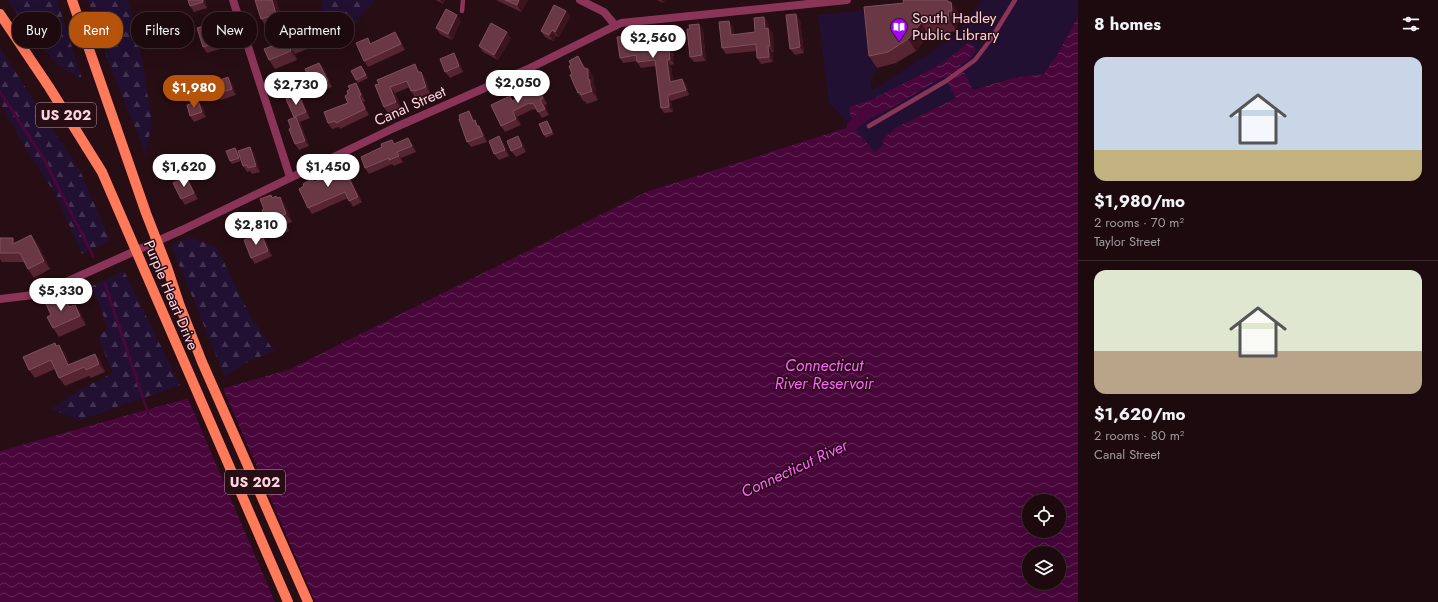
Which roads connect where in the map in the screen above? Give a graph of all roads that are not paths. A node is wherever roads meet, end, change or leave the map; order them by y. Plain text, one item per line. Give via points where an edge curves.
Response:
1 (72, 0) edge
2 (233, 0) edge
3 (463, 0) edge
4 (580, 0) edge
5 (847, 0) edge
6 (1015, 0) edge
7 (462, 11) dead end
8 (0, 14) edge
9 (615, 25) junction
10 (869, 126) dead end
11 (290, 177) junction
12 (0, 299) edge
13 (288, 602) edge
14 (308, 602) edge

1 - 14 main road, Purple Heart Drive / US 202 via 180,306 202,362
2 - 11 street
3 - 7 lane
4 - 9 street via 604,12
5 - 9 street, Canal Street
6 - 10 lane via 975,60 946,81
8 - 13 main road, Purple Heart Drive / US 202 via 102,172
9 - 11 street, Canal Street via 528,69
11 - 12 street, Canal Street via 182,230 55,287 33,295

